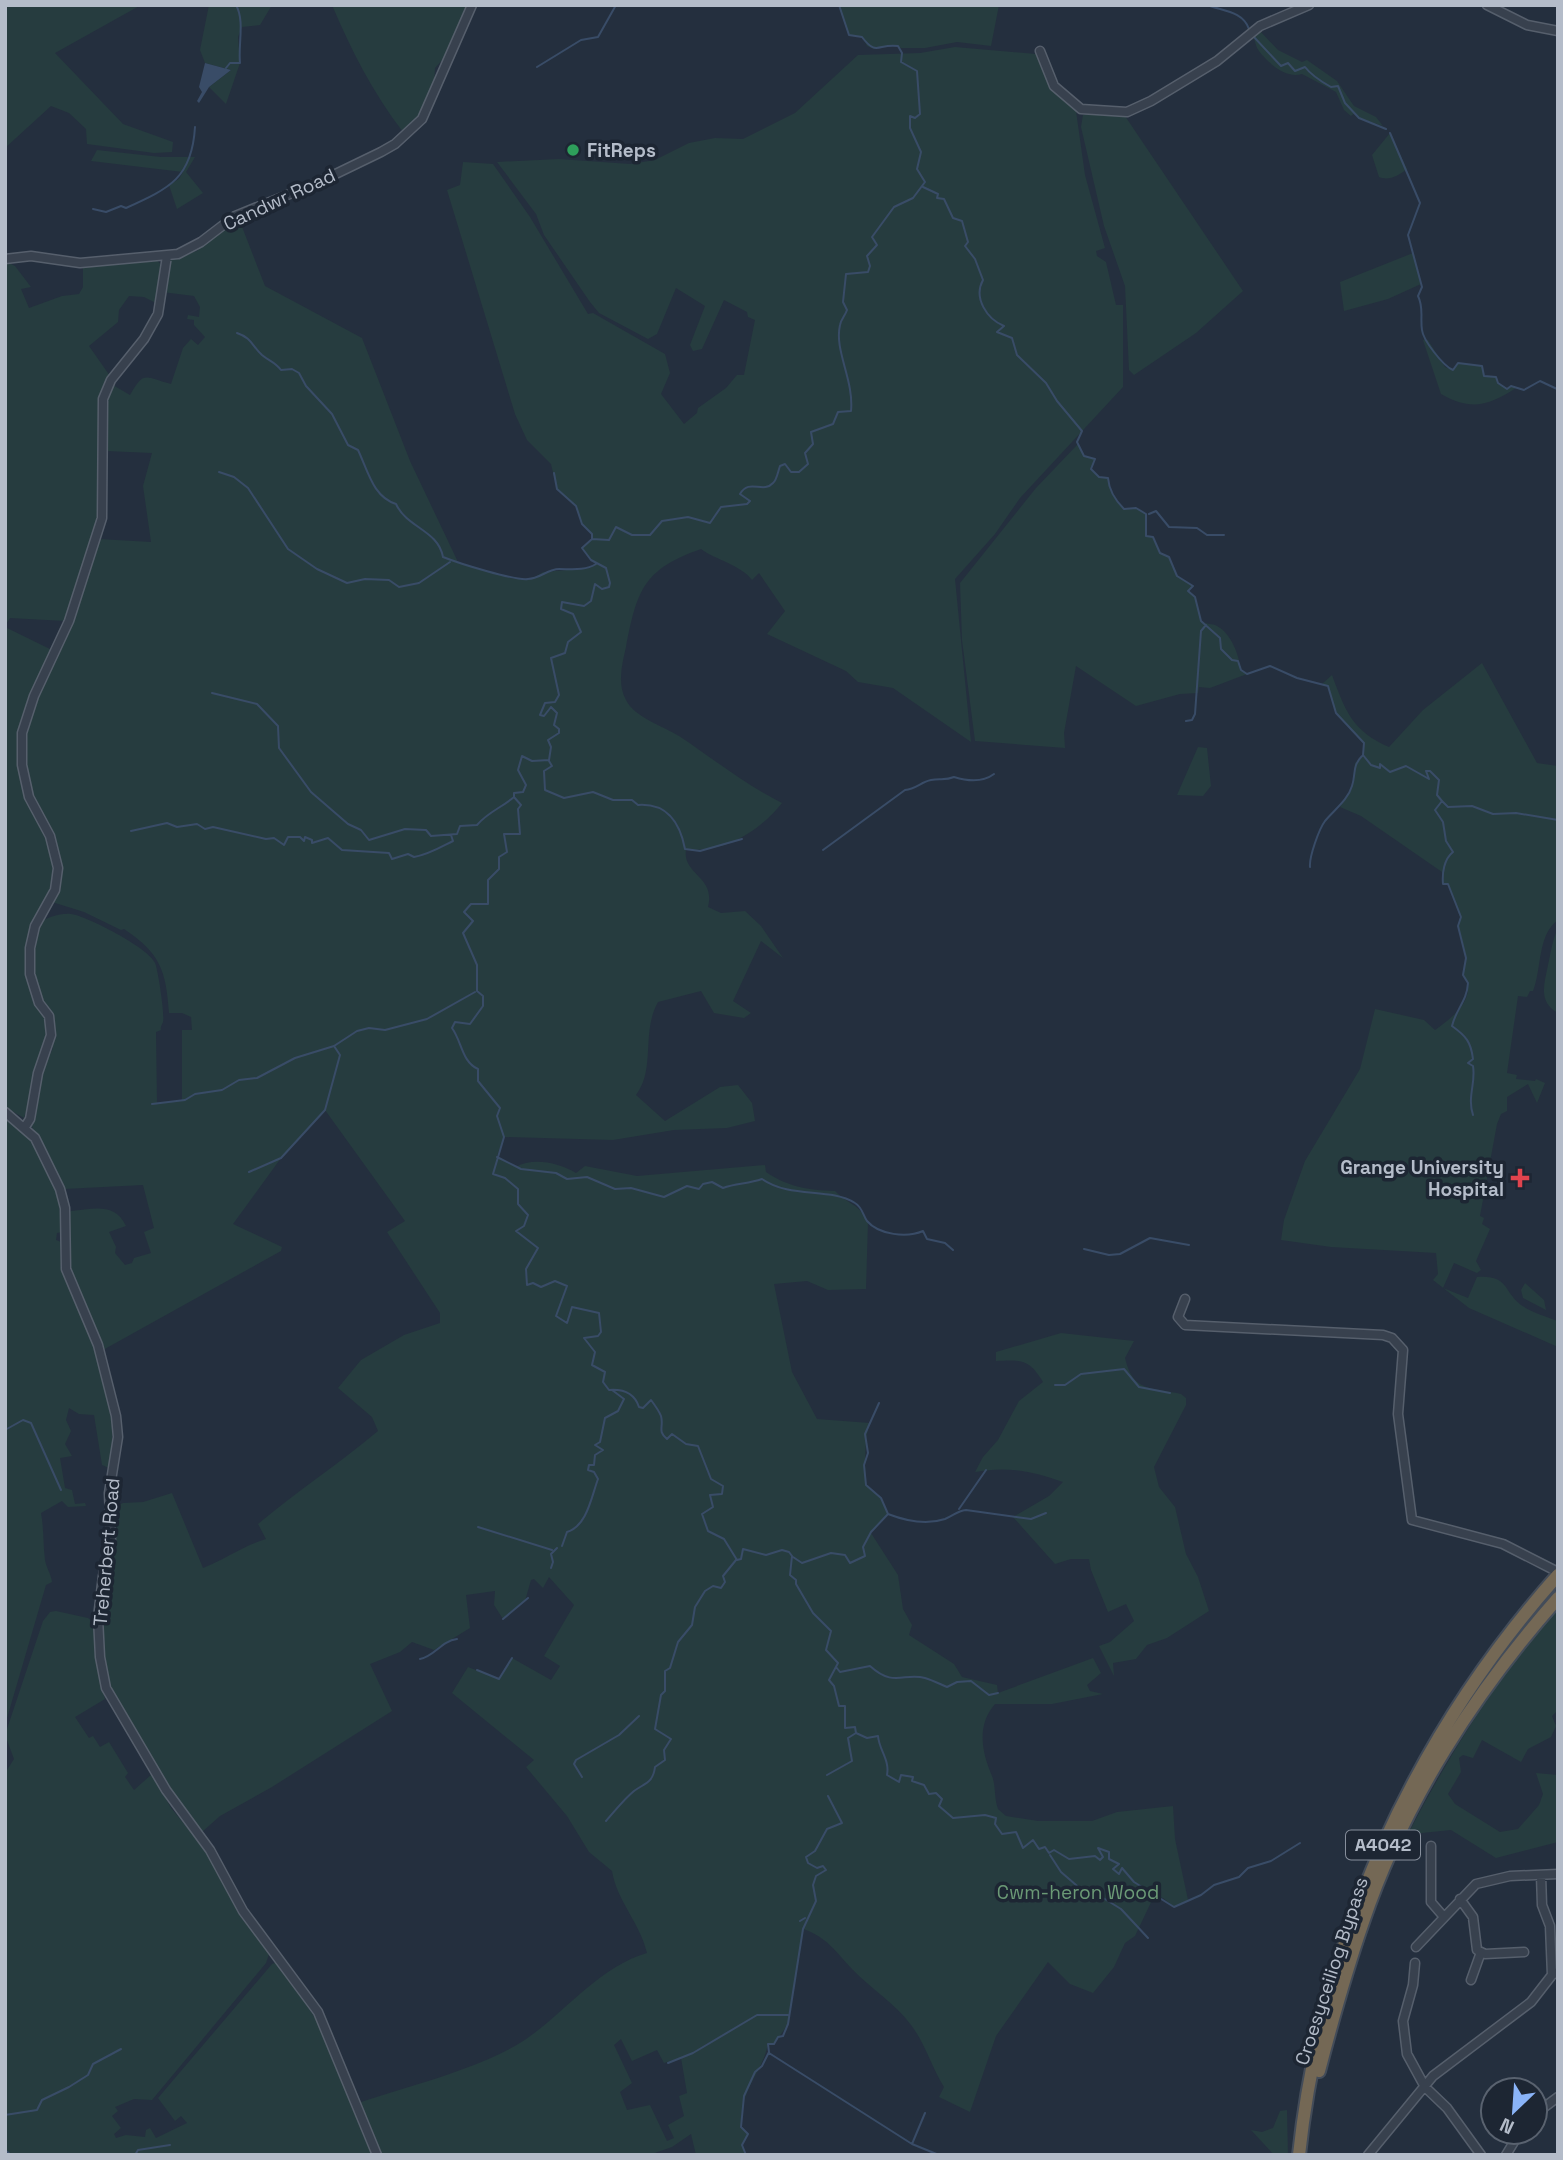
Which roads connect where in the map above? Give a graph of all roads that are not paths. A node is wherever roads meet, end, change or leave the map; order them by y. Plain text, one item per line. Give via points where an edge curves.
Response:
1 (472, 5) edge
2 (1309, 5) edge
3 (1487, 5) edge
4 (1558, 31) edge
5 (1040, 51) dead end
6 (167, 256) junction
7 (5, 259) edge
8 (5, 1112) edge
9 (25, 1127) junction
10 (1185, 1299) dead end
11 (1558, 1574) edge
12 (1558, 1598) edge
13 (1431, 1846) dead end
14 (1443, 1855) dead end
15 (1431, 1860) junction
16 (1558, 1874) edge
17 (1541, 1875) junction
18 (1460, 1899) junction
19 (1444, 1917) junction
20 (1416, 1947) dead end
21 (1481, 1952) junction
22 (1524, 1952) dead end
23 (1415, 1963) dead end
24 (1555, 1974) edge
25 (1471, 1980) dead end
26 (1425, 2087) junction
27 (377, 2155) edge
28 (1298, 2155) edge
29 (1306, 2155) edge
30 (1368, 2155) edge
31 (1480, 2155) edge

1 - 6 street, Candwr Road via 428,108 406,135 317,183 235,216 187,250
2 - 5 street via 1260,26 1217,61 1127,112 1081,109 1054,86
3 - 4 street via 1527,25
6 - 7 street, Candwr Road via 80,263 31,256
6 - 9 street via 158,314 111,380 103,399 102,518 69,621 22,733 29,797 50,836 58,867 55,890 35,926 30,948 30,974 50,1016 51,1035
8 - 9 street, Treherbert Road
9 - 27 street, Treherbert Road via 60,1189 65,1208 66,1269 98,1345 116,1416 118,1437 109,1493 111,1541 98,1618 106,1688 243,1911 318,2012
10 - 11 street via 1178,1317 1185,1325 1392,1338 1402,1350 1398,1414 1412,1520 1503,1544
11 - 28 highway, Croesyceiliog Bypass / A4042 via 1455,1709 1384,1842 1331,1980
12 - 29 highway, Croesyceiliog Bypass / A4042 via 1497,1673 1457,1732 1430,1774 1383,1870 1363,1920 1317,2075
13 - 15 street
14 - 15 street
15 - 19 street via 1431,1902
16 - 17 street
17 - 18 street via 1476,1884
17 - 24 street
18 - 19 street
18 - 21 street via 1473,1917
19 - 20 street
21 - 22 street
21 - 25 street
23 - 26 street via 1403,2035 1406,2054
24 - 26 street via 1531,2003 1440,2070
26 - 30 street
26 - 31 street via 1447,2108

